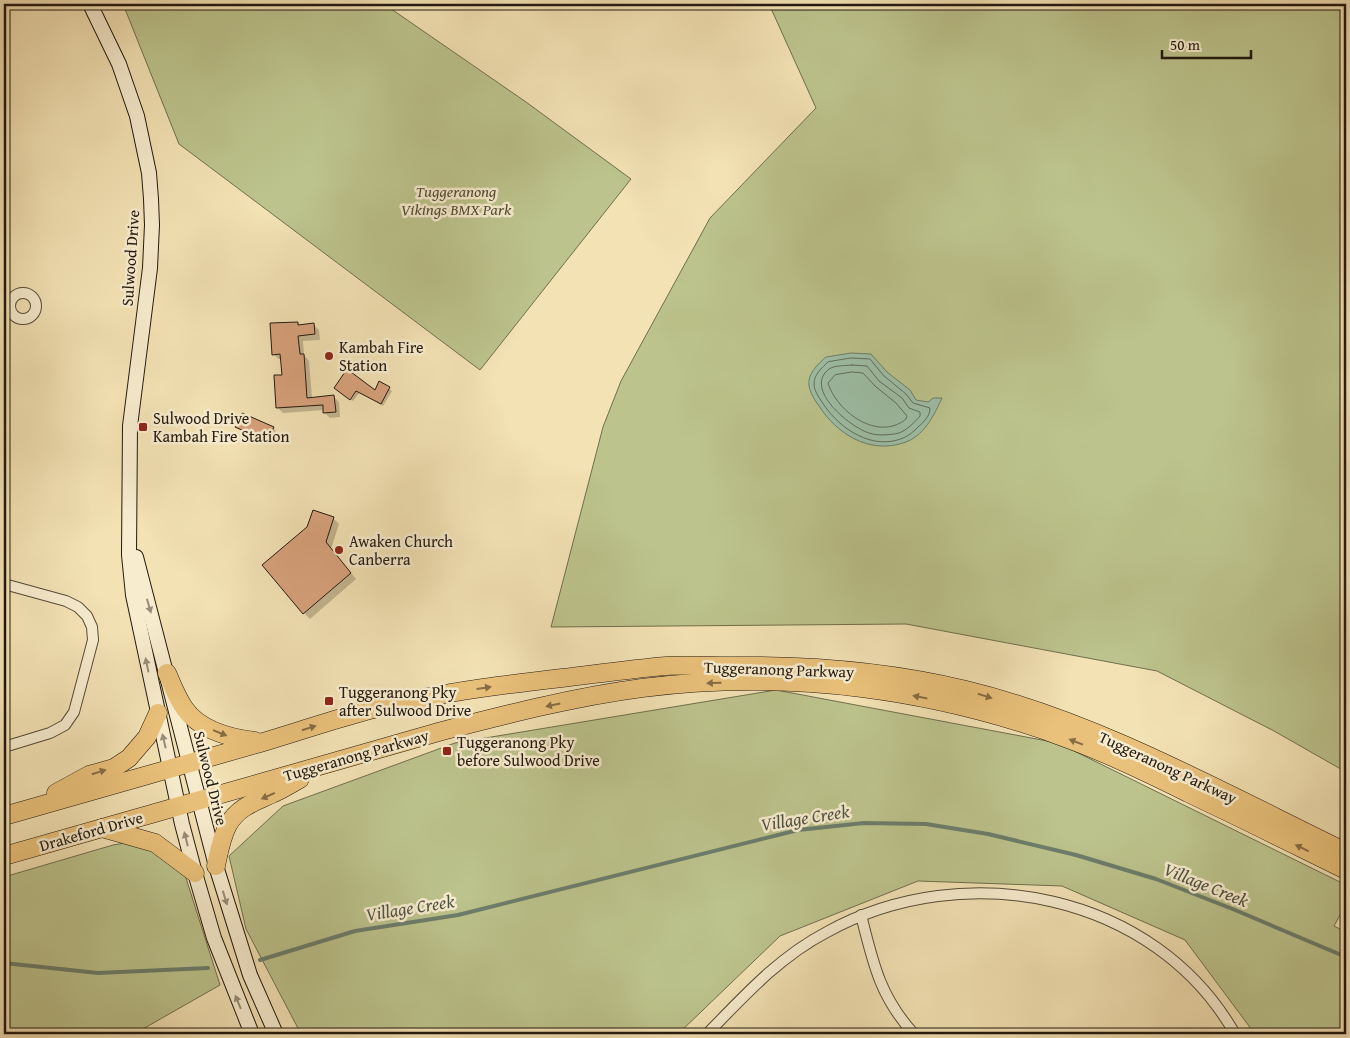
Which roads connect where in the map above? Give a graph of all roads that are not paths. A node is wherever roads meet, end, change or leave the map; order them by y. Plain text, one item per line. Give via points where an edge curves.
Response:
1 (90, 4) edge
2 (129, 525) junction
3 (4, 584) edge
4 (167, 673) junction
5 (158, 713) junction
6 (262, 742) junction
7 (4, 747) edge
8 (188, 763) junction
9 (326, 764) junction
10 (170, 768) junction
11 (198, 800) junction
12 (178, 806) junction
13 (25, 810) junction
14 (4, 816) edge
15 (101, 828) junction
16 (1346, 852) edge
17 (4, 856) edge
18 (216, 866) junction
19 (1346, 870) edge
20 (195, 873) junction
21 (861, 916) junction
22 (252, 1034) edge
23 (276, 1034) edge
24 (707, 1034) edge
25 (914, 1034) edge
26 (1235, 1034) edge

1 - 2 main road, Sulwood Drive via 120,64 144,145 150,181 150,268 130,426
2 -> 4 main road, Sulwood Drive
5 -> 2 main road, Sulwood Drive via 133,595
3 - 7 street via 78,606 92,627 93,640 74,712 65,725
4 -> 6 highway via 184,708 201,724 226,736
4 - 8 main road, Sulwood Drive
10 -> 5 main road, Sulwood Drive
13 -> 5 highway via 89,775 123,763 147,737
6 - 8 highway, Tuggeranong Parkway
6 -> 16 highway, Tuggeranong Parkway via 406,701 622,670 670,666 834,669 969,691 1041,713 1152,758
8 - 10 highway, Tuggeranong Parkway
8 - 11 main road, Sulwood Drive
9 - 11 highway, Tuggeranong Parkway
9 -> 18 highway via 239,812 225,832
19 -> 9 highway, Tuggeranong Parkway via 1070,740 959,706 918,696 860,688 729,682 600,694 490,718
10 - 12 main road, Sulwood Drive
10 - 13 highway
11 - 12 highway, Tuggeranong Parkway
11 - 18 main road, Sulwood Drive
12 - 15 highway, Drakeford Drive
20 -> 12 main road, Sulwood Drive
13 - 14 highway
15 - 17 highway, Drakeford Drive
15 - 20 highway via 155,843
18 -> 23 main road, Sulwood Drive via 250,975
22 -> 20 main road, Sulwood Drive via 217,946
21 - 24 street via 827,931 780,962
21 - 25 street via 877,974 888,999
21 - 26 street via 918,899 956,894 1032,896 1067,904 1118,925 1159,950 1208,994

